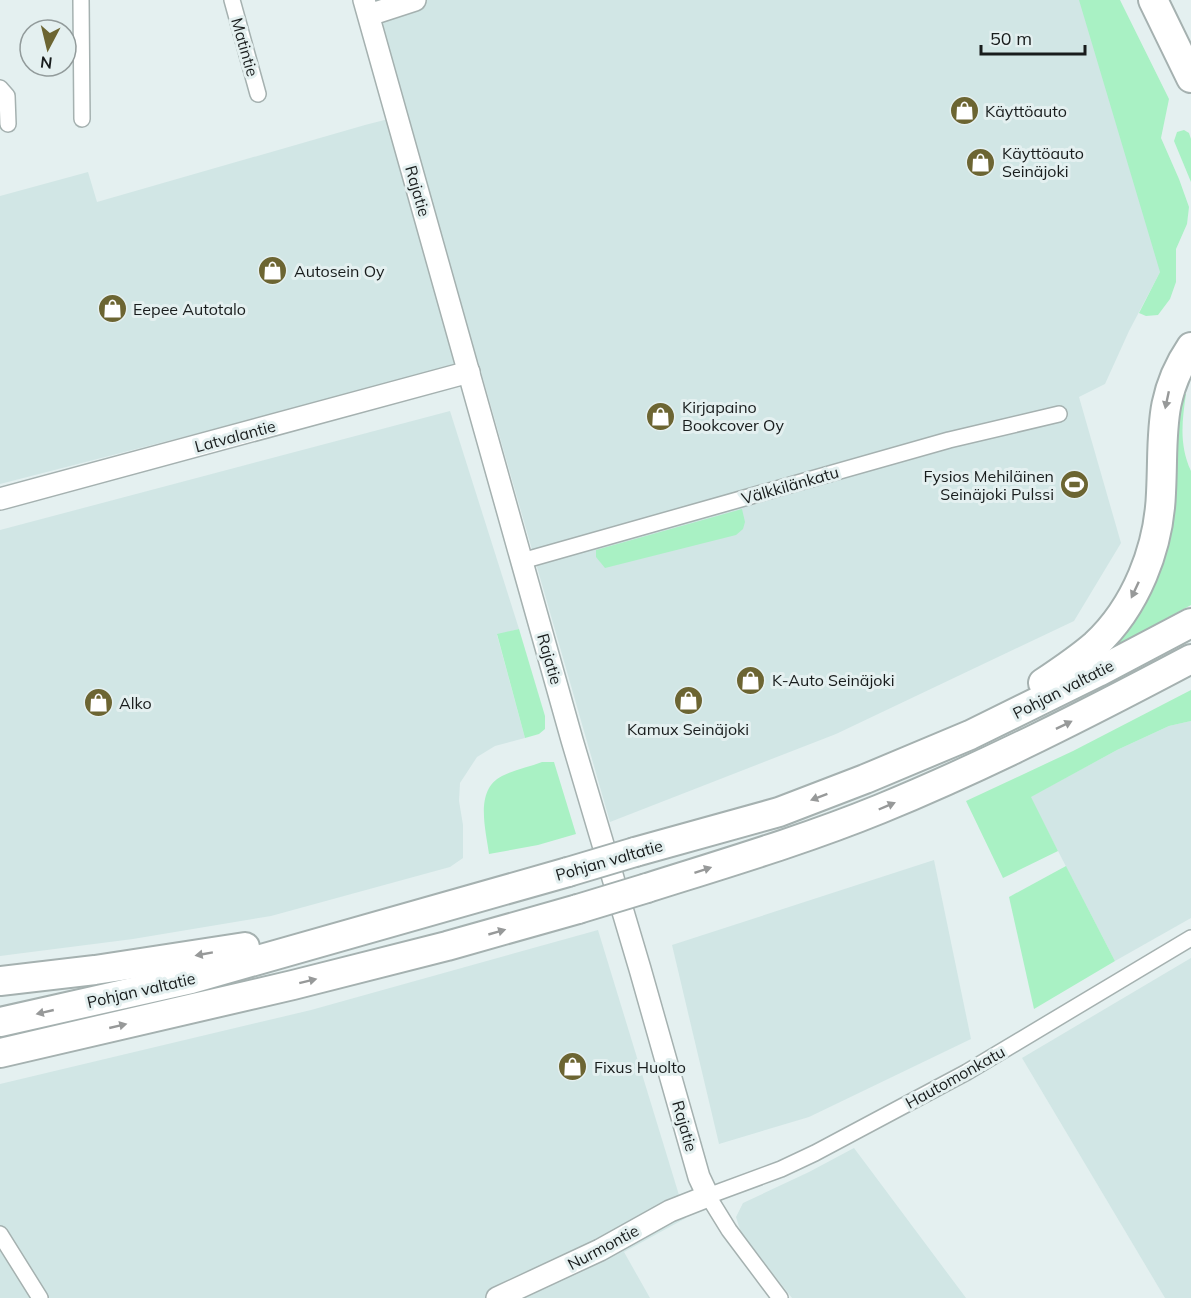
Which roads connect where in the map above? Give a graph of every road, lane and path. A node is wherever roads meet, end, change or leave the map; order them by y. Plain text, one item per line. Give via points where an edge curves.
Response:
1 (81, 0) edge
2 (232, 0) edge
3 (416, 0) edge
4 (1153, 0) edge
5 (1171, 0) edge
6 (367, 8) edge
7 (1191, 38) edge
8 (1191, 78) edge
9 (0, 88) edge
10 (258, 94) dead end
11 (82, 119) dead end
12 (8, 124) dead end
13 (1191, 347) edge
14 (469, 372) junction
15 (1059, 414) dead end
16 (0, 499) edge
17 (522, 561) junction
18 (1191, 623) edge
19 (1191, 659) edge
20 (970, 735) junction
21 (568, 872) junction
22 (1191, 938) edge
23 (0, 981) edge
24 (0, 1022) edge
25 (75, 1036) junction
26 (0, 1053) edge
27 (0, 1062) edge
28 (708, 1196) junction
29 (0, 1234) edge
30 (40, 1298) edge
31 (497, 1298) edge
32 (780, 1298) edge

1 - 11 street
2 - 10 street, Matintie
3 - 6 street
4 - 8 highway
5 - 7 highway
6 - 14 street, Rajatie
9 - 12 street via 7,96
13 -> 20 highway via 1169,391 1158,525 1148,564 1130,601 1096,644
14 - 16 street, Latvalantie
14 - 17 street, Rajatie
15 - 17 street, Välkkilänkatu via 949,440
17 - 28 street, Rajatie via 699,1177
18 - 20 highway, Pohjan valtatie
25 -> 19 highway, Pohjan valtatie, bridge via 447,946 793,842 965,773
20 -> 21 highway, Pohjan valtatie, bridge via 779,812
21 -> 23 highway via 280,941 197,956
21 -> 24 highway, Pohjan valtatie via 191,979
22 - 28 street, Hautomonkatu via 967,1072 825,1148
25 - 26 highway, Pohjan valtatie
25 - 27 highway
28 - 31 street, Nurmontie via 670,1210 600,1250
28 - 32 street, Rajatie
29 - 30 street

